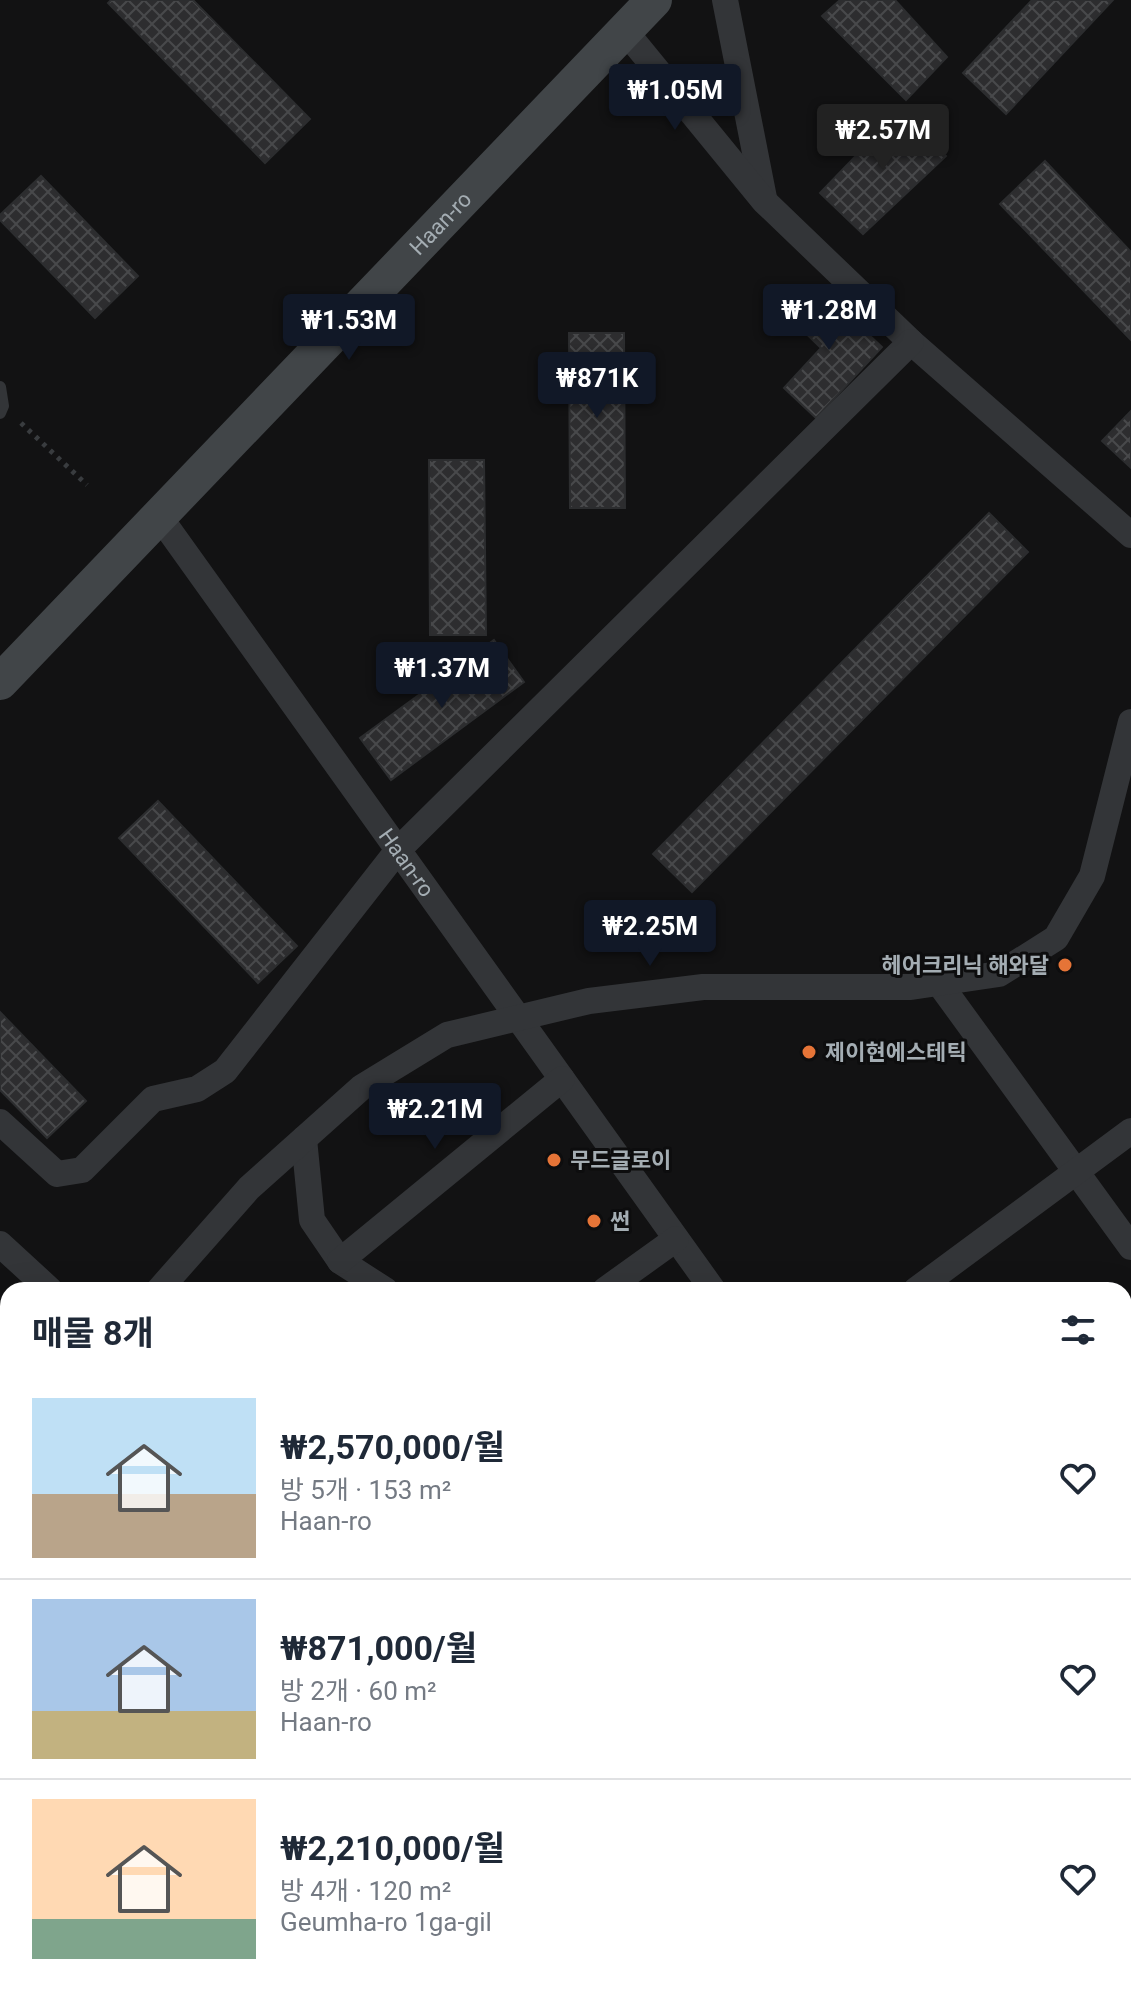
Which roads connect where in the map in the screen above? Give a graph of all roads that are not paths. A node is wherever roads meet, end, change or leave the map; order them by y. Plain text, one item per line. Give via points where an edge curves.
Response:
1 (654, 0) edge
2 (725, 0) edge
3 (625, 31) junction
4 (764, 201) junction
5 (911, 342) junction
6 (0, 387) edge
7 (1, 410) edge
8 (159, 516) junction
9 (1131, 535) edge
10 (0, 682) edge
11 (1131, 722) edge
12 (398, 850) junction
13 (939, 983) junction
14 (516, 1015) junction
15 (562, 1079) junction
16 (0, 1122) edge
17 (1131, 1131) edge
18 (304, 1139) junction
19 (1076, 1172) junction
20 (676, 1239) junction
21 (0, 1244) edge
22 (1131, 1247) edge
23 (340, 1261) junction
24 (41, 1282) edge
25 (166, 1282) edge
26 (373, 1282) edge
27 (616, 1282) edge
28 (707, 1282) edge
29 (927, 1282) edge

1 - 3 main road, Haan-ro
2 - 4 street
3 - 4 street
3 - 8 main road, Haan-ro
4 - 5 street
5 - 9 street
5 - 12 street
6 - 7 lane
8 - 10 main road, Haan-ro
8 - 12 street, Haan-ro
11 - 13 street via 1092,876 1056,938 999,974
12 - 14 street, Haan-ro
12 - 16 street via 225,1071 197,1089 153,1099 82,1170 57,1174
13 - 14 street via 703,987
13 - 19 street
14 - 15 street, Haan-ro
14 - 18 street via 447,1035 362,1087
15 - 20 street, Haan-ro
15 - 23 street
17 - 19 street
18 - 23 street via 312,1220
18 - 25 street via 249,1188
19 - 22 street
19 - 29 street
20 - 27 street
20 - 28 street, Haan-ro
21 - 24 street
23 - 26 street

